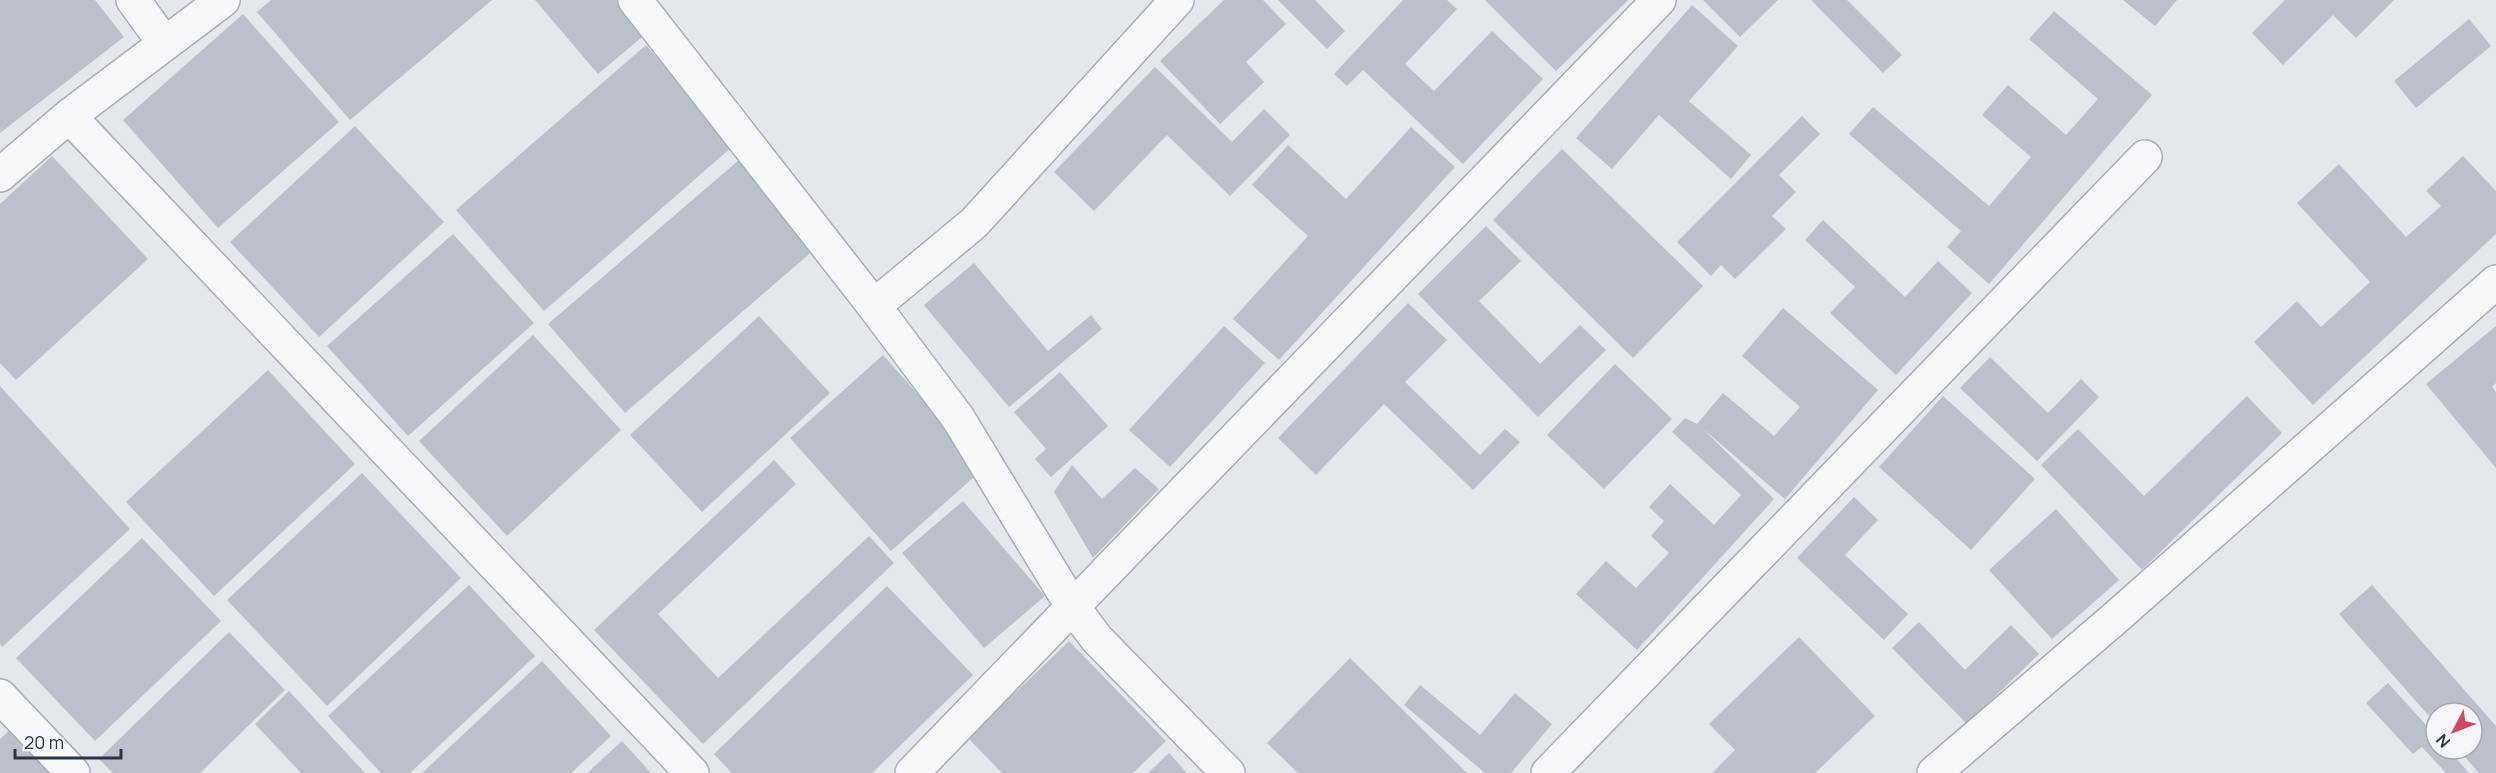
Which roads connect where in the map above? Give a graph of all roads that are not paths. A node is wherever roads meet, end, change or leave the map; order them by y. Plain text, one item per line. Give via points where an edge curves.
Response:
1 (133, 0) edge
2 (223, 0) edge
3 (635, 0) edge
4 (1177, 0) edge
5 (1659, 0) edge
6 (165, 44) junction
7 (69, 116) junction
8 (2145, 157) dead end
9 (0, 175) edge
10 (2496, 282) edge
11 (874, 306) junction
12 (1072, 606) junction
13 (0, 696) edge
14 (73, 773) edge
15 (692, 773) edge
16 (912, 773) edge
17 (1228, 773) edge
18 (1548, 773) edge
19 (1934, 773) edge

1 - 6 street
2 - 6 street
3 - 11 street
4 - 11 street via 974,223
5 - 12 street
6 - 7 street
7 - 9 street
7 - 15 street
8 - 18 street
10 - 19 street
11 - 12 street via 958,418
12 - 16 street
12 - 17 street via 1097,639
13 - 14 street

